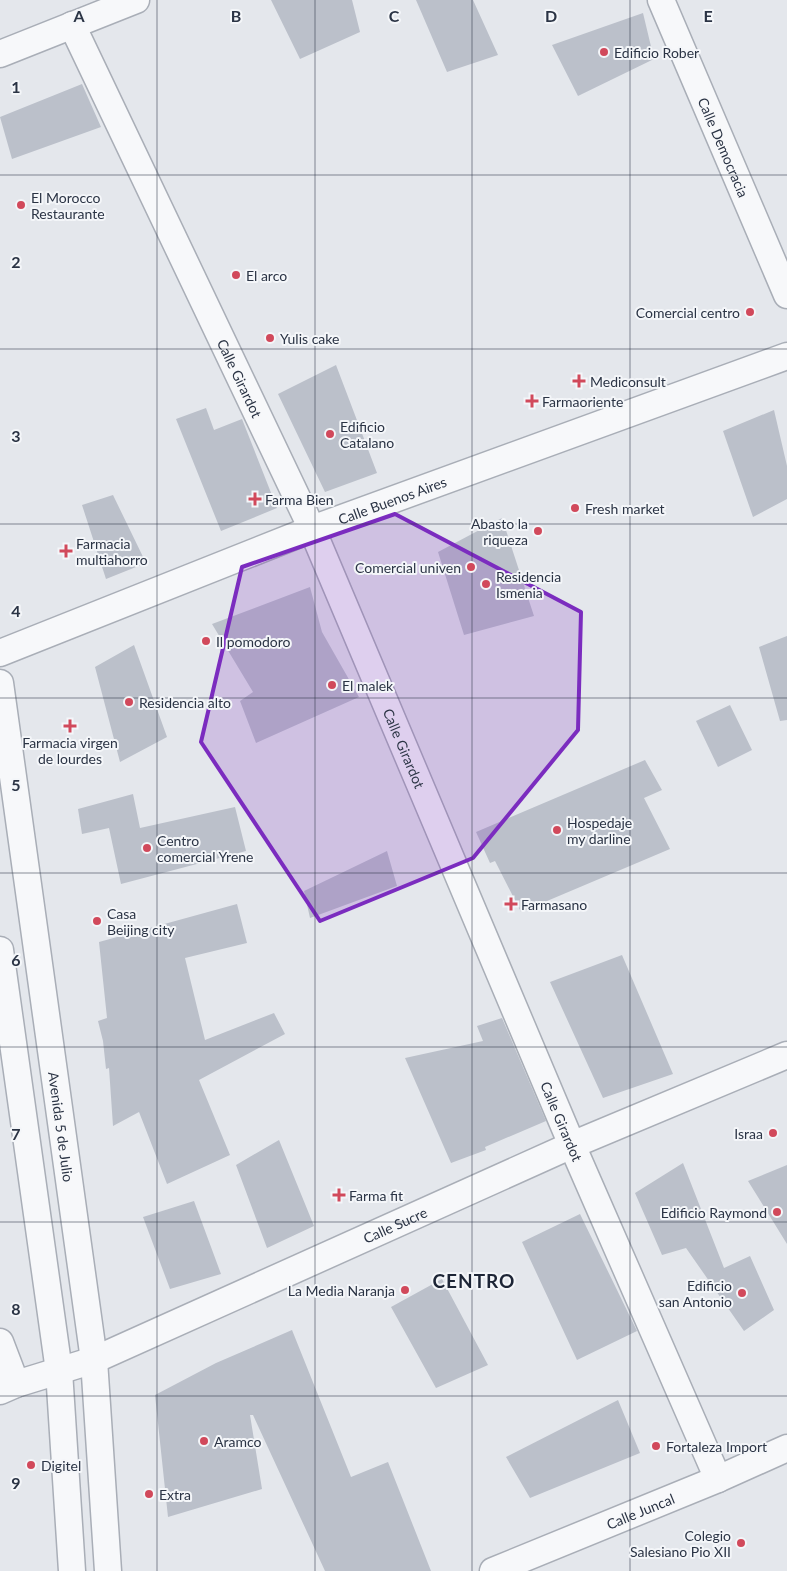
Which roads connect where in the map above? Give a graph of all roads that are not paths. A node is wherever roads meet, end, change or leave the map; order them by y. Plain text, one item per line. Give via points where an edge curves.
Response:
1 (136, 0) edge
2 (660, 0) edge
3 (72, 25) junction
4 (0, 54) edge
5 (787, 295) edge
6 (787, 356) edge
7 (312, 528) junction
8 (0, 653) edge
9 (0, 683) edge
10 (0, 950) edge
11 (787, 1055) edge
12 (572, 1144) junction
13 (0, 1342) edge
14 (94, 1360) junction
15 (58, 1371) junction
16 (8, 1387) edge
17 (787, 1448) edge
18 (718, 1478) junction
19 (72, 1571) edge
20 (108, 1571) edge
21 (493, 1571) edge

1 - 3 street
2 - 5 street, Calle Democracia
3 - 4 street
3 - 7 street, Calle Girardot
6 - 7 street, Calle Buenos Aires
7 - 8 street, Calle Buenos Aires
7 - 12 street, Calle Girardot
9 - 14 street, Avenida 5 de Julio
10 - 15 street
11 - 12 street, Calle Sucre
12 - 14 street, Calle Sucre
12 - 18 street, Calle Girardot
13 - 16 street
14 - 15 street, Calle Sucre
14 - 20 street, Avenida 5 de Julio
15 - 16 street, Calle Sucre
15 - 19 street
17 - 18 street, Calle Juncal
18 - 21 street, Calle Juncal

